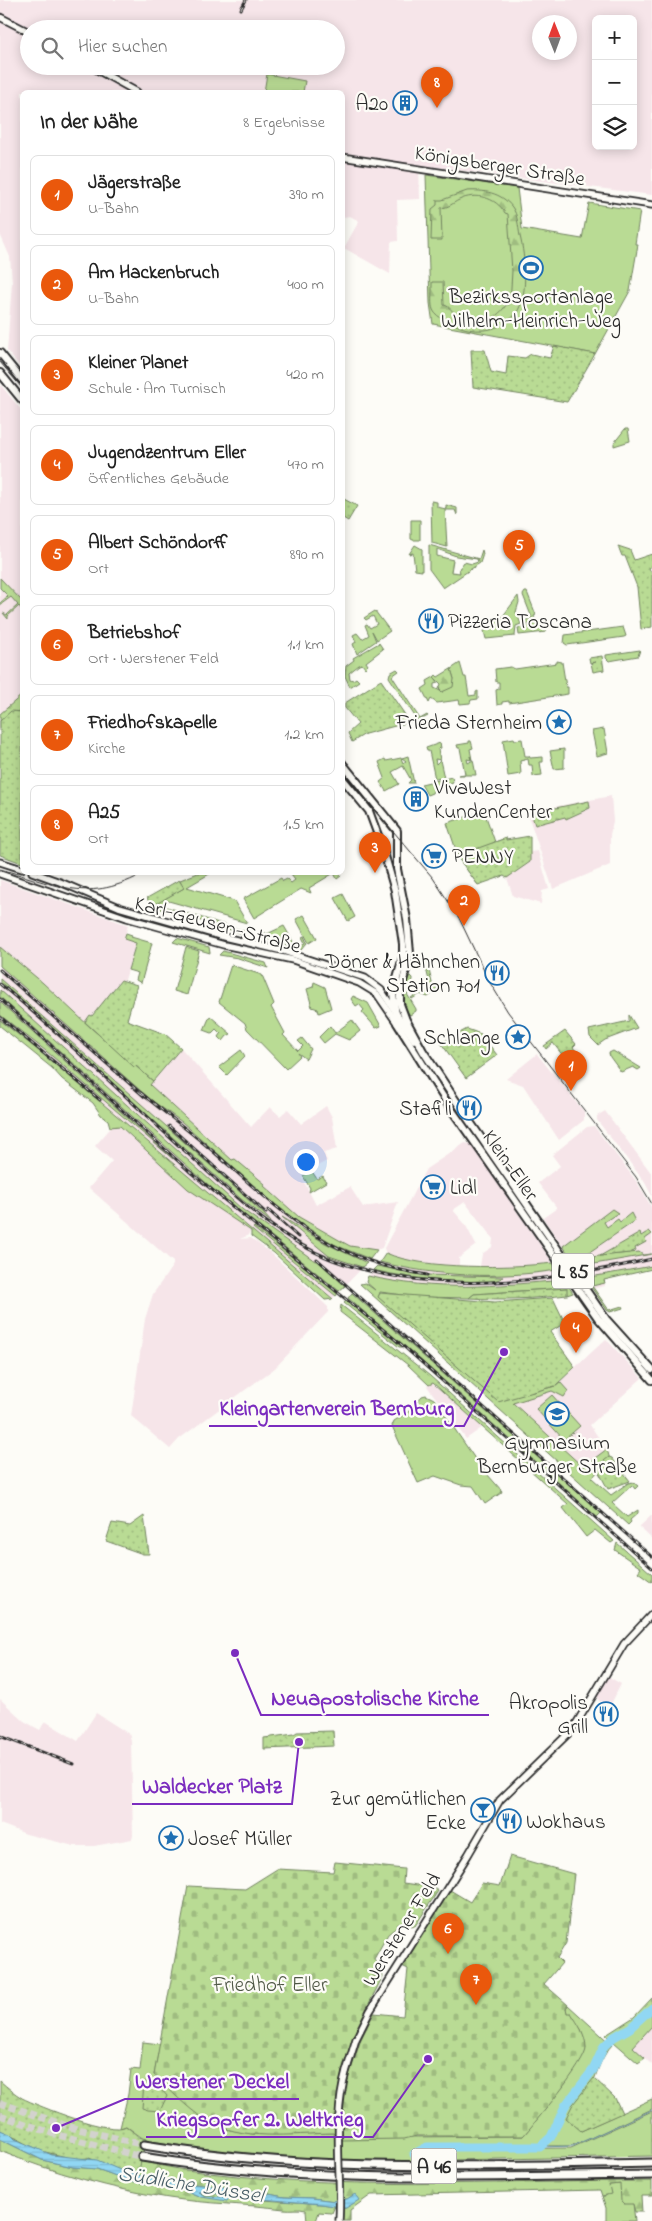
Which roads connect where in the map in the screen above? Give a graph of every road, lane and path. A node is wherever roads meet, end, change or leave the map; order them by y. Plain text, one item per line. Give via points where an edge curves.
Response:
1 (0, 17) edge
2 (20, 27) edge
3 (106, 75) edge
4 (133, 90) edge
5 (345, 157) edge
6 (652, 206) edge
7 (0, 353) edge
8 (0, 374) edge
9 (20, 378) edge
10 (20, 398) edge
11 (345, 767) edge
12 (345, 782) edge
13 (2, 863) edge
14 (20, 868) edge
15 (0, 874) edge
16 (40, 875) edge
17 (144, 914) junction
18 (142, 922) junction
19 (370, 981) joint
20 (370, 988) joint
21 (394, 1009) junction
22 (397, 1023) junction
23 (424, 1051) junction
24 (604, 1321) junction
25 (652, 1370) edge
26 (652, 1380) edge
27 (652, 1614) edge
28 (144, 2146) tunnel mouth
29 (142, 2156) tunnel mouth
30 (652, 2163) edge
31 (652, 2175) edge
32 (339, 2221) edge

1 - 2 main road
3 - 4 main road
5 - 6 main road, Königsberger Straße
7 - 9 main road
8 - 10 main road
11 - 23 main road, Klein-Eller via 396,828 397,869 409,938 408,965 400,988 400,1004
12 - 21 main road, Klein-Eller via 369,811 395,891 403,954 394,989
13 - 14 main road
15 - 18 main road, Karl-Geusen-Straße / L 85
16 - 17 main road, Karl-Geusen-Straße / L 85 via 106,903
17 - 18 main road
17 - 19 main road, Karl-Geusen-Straße / L 85 via 283,951
18 - 20 main road, Karl-Geusen-Straße / L 85 via 293,960
19 - 21 main road, Klein-Eller / L 85 via 380,988
20 - 22 main road, Klein-Eller / L 85
21 - 22 main road, Klein-Eller
21 - 23 main road, Klein-Eller / L 85
22 - 24 main road, Klein-Eller / L 85 via 449,1106
23 - 24 main road, Klein-Eller / L 85
24 - 25 main road, L 85
24 - 26 main road, L 85
27 - 32 main road, Werstener Feld, bridge via 624,1644 570,1733 500,1800 370,2011 356,2039 340,2097
28 - 30 highway, A 46 via 325,2165
29 - 31 highway, A 46 via 218,2168 329,2176

